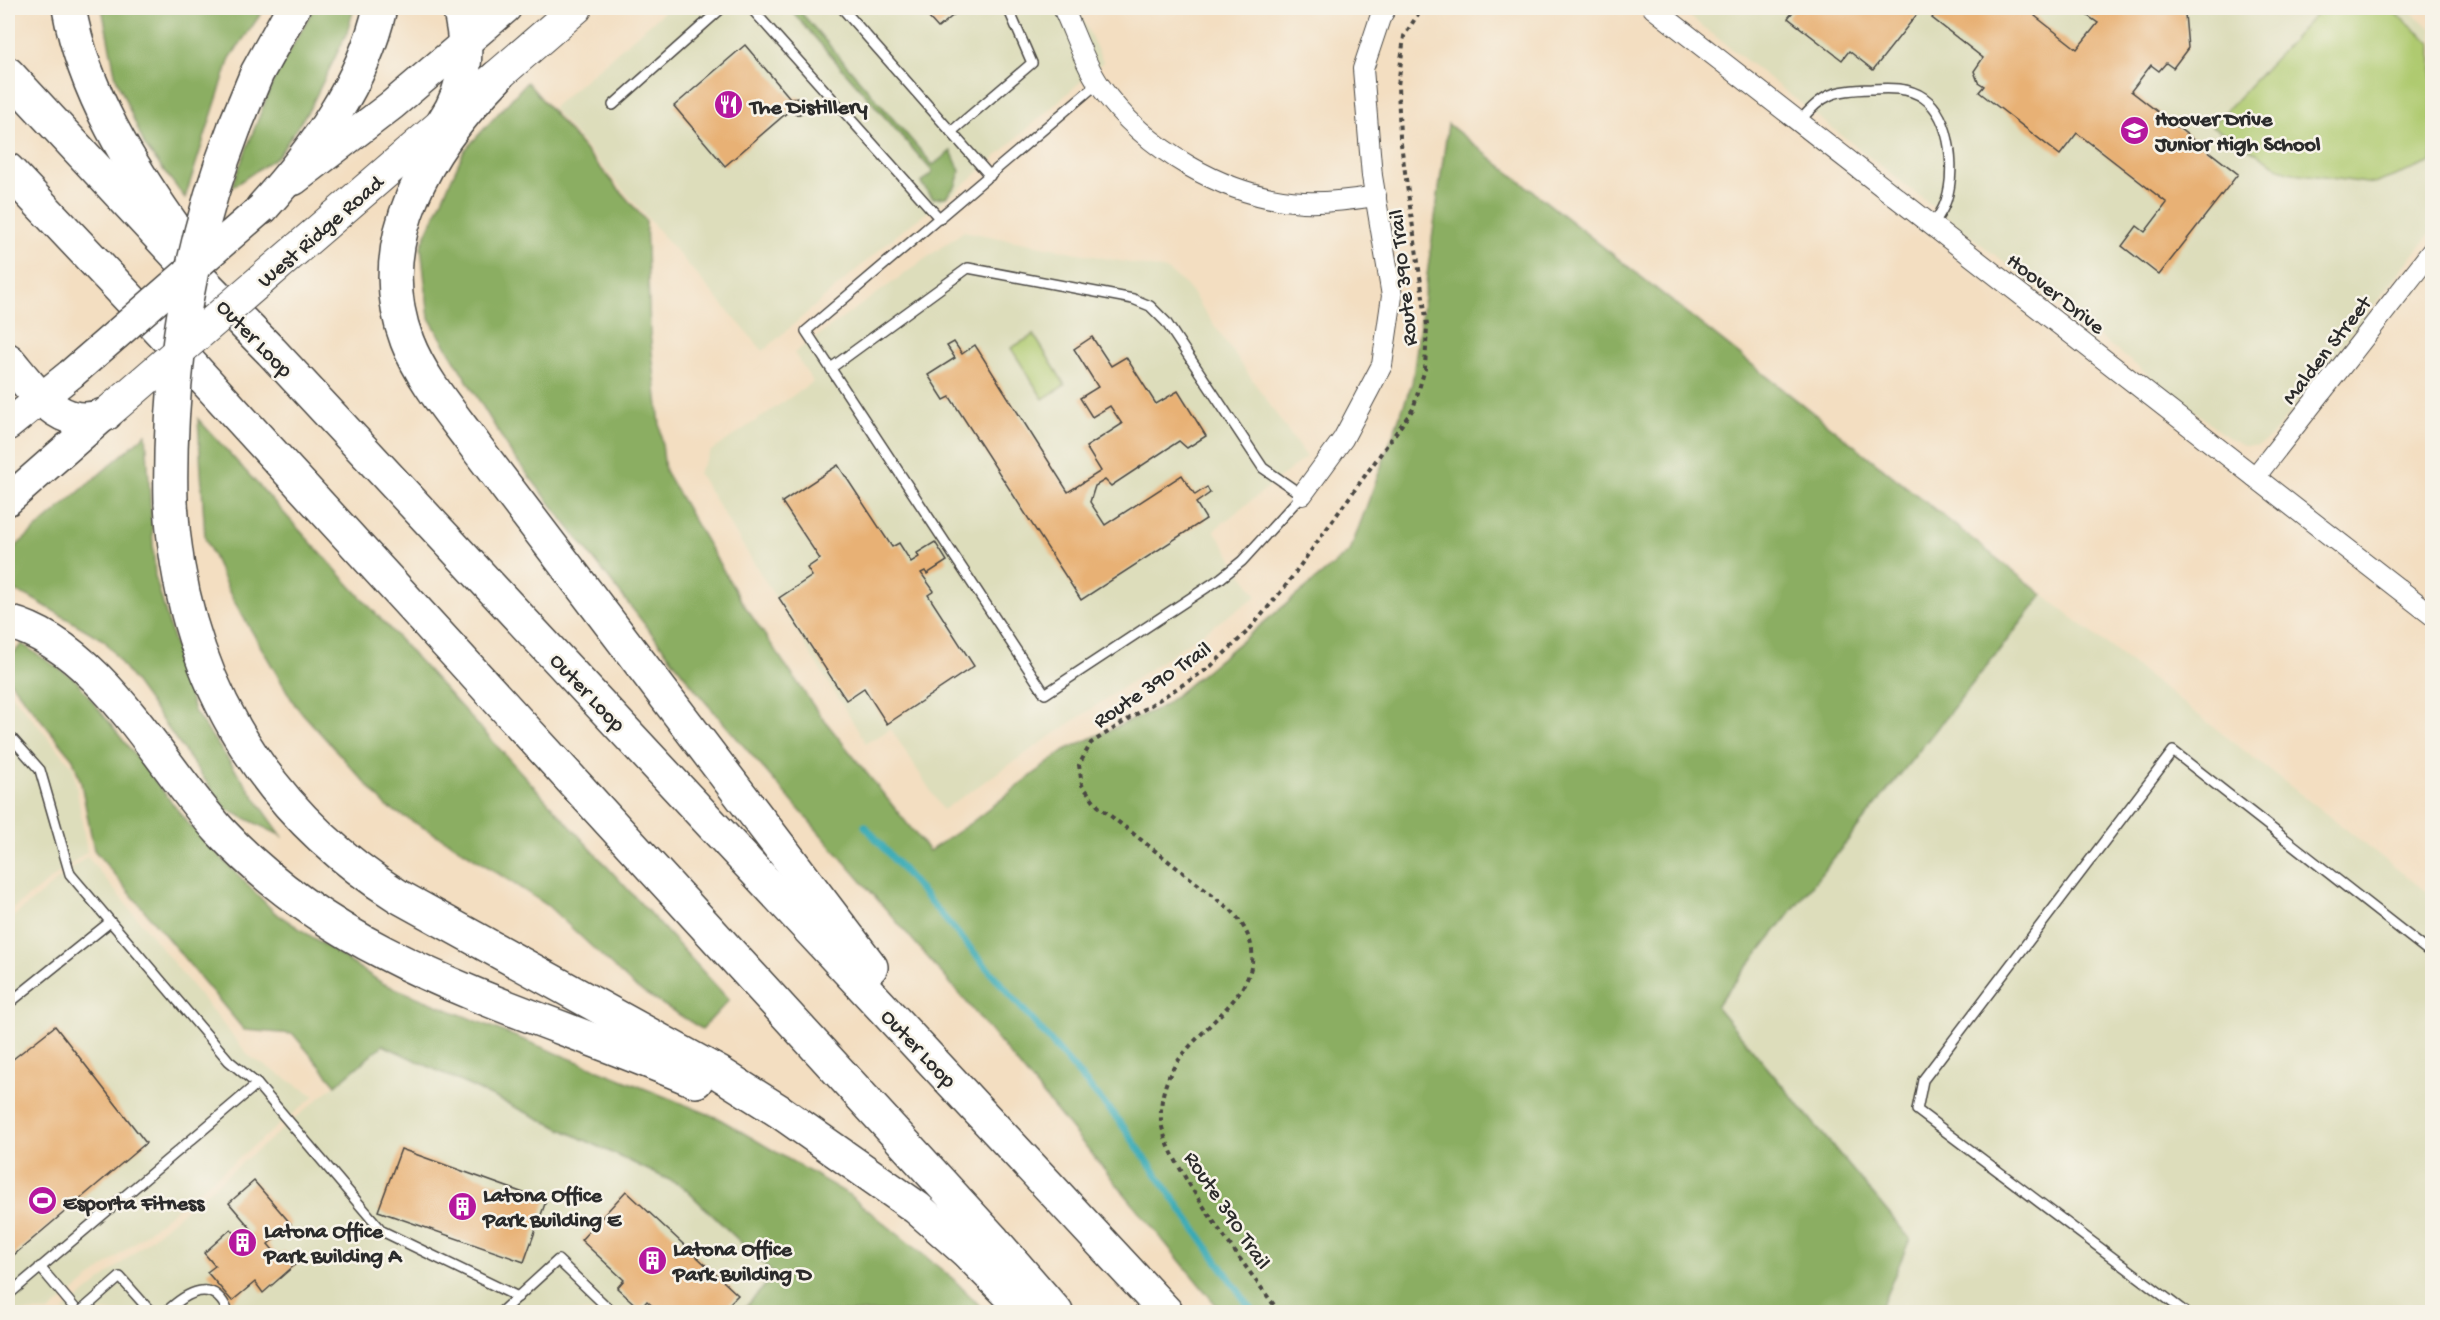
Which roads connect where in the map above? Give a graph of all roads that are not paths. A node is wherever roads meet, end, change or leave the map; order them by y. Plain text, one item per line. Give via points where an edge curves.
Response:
1 (69, 8) edge
2 (293, 8) edge
3 (380, 8) edge
4 (459, 8) edge
5 (506, 8) edge
6 (576, 8) edge
7 (722, 8) edge
8 (751, 8) edge
9 (842, 8) edge
10 (1008, 8) edge
11 (1063, 8) edge
12 (1386, 8) edge
13 (1653, 8) edge
14 (466, 42) junction
15 (8, 74) edge
16 (497, 77) junction
17 (1098, 83) junction
18 (613, 105) dead end
19 (1800, 122) junction
20 (442, 124) junction
21 (951, 132) junction
22 (8, 170) edge
23 (990, 176) junction
24 (1376, 196) junction
25 (262, 208) junction
26 (940, 219) junction
27 (1933, 226) junction
28 (2433, 251) edge
29 (272, 351) junction
30 (8, 360) edge
31 (831, 368) junction
32 (41, 399) junction
33 (106, 414) junction
34 (8, 425) edge
35 (2255, 477) junction
36 (1302, 495) junction
37 (8, 500) edge
38 (2433, 615) edge
39 (8, 622) edge
40 (8, 734) edge
41 (110, 922) junction
42 (2433, 954) edge
43 (8, 1004) edge
44 (257, 1084) junction
45 (1010, 1143) junction
46 (842, 1154) junction
47 (40, 1268) junction
48 (8, 1295) edge
49 (518, 1298) junction
50 (79, 1312) edge
51 (151, 1312) edge
52 (166, 1312) edge
53 (228, 1312) edge
54 (501, 1312) edge
55 (612, 1312) edge
56 (1027, 1312) edge
57 (1056, 1312) edge
58 (1166, 1312) edge
59 (2185, 1312) edge

1 - 29 highway via 83,65 114,135 185,242
2 - 46 highway, bridge via 257,73 210,197 186,296 171,419 171,503 180,585 204,667 226,713 250,754 308,826 357,869 398,896 719,1073
3 - 25 highway via 362,62 340,104 301,162
4 - 14 highway
5 - 14 main road
6 - 16 highway, West Ridge Road
7 - 18 lane
8 - 26 lane
9 - 21 lane
10 - 21 lane via 1032,63
11 - 17 street
12 - 24 street via 1363,69
13 - 19 street, Hoover Drive
14 - 20 highway via 461,84
14 - 25 main road
15 - 29 highway, Outer Loop via 179,258
16 - 20 highway, West Ridge Road
16 - 45 highway via 444,138 406,212 396,256 396,287 404,330 415,358 476,447 738,793
17 - 23 lane
17 - 24 street via 1116,108 1142,132 1195,169 1224,183 1256,194 1301,202
19 - 27 street, Hoover Drive
19 - 27 lane via 1826,95 1838,91 1889,88 1923,97 1940,118 1949,160 1948,191
20 - 33 highway, West Ridge Road, bridge
21 - 23 lane
22 - 57 highway via 161,332
23 - 26 lane
24 - 36 street via 1392,296 1382,365 1343,439
25 - 32 main road, bridge
26 - 31 lane via 806,331
27 - 35 street, Hoover Drive
28 - 35 street, Malden Street
29 - 45 highway, Outer Loop
30 - 32 highway
31 - 36 lane via 968,268 1132,299 1150,306 1166,322 1263,468
31 - 36 lane via 1045,694 1221,578 1242,561
32 - 33 highway via 73,418 86,420
32 - 34 main road
33 - 37 main road, West Ridge Road
35 - 38 street, Hoover Drive
39 - 46 highway via 48,638 84,665 221,832 275,882 335,926 434,978 681,1074
40 - 41 lane via 40,770 70,874
41 - 43 lane
41 - 44 lane via 229,1061
42 - 59 lane via 2173,751 1923,1080 1917,1110
44 - 47 lane
44 - 49 lane via 382,1231
45 - 58 highway, Outer Loop
46 - 56 highway via 950,1236
47 - 48 lane
47 - 50 lane
49 - 54 lane
49 - 55 lane via 558,1260
50 - 51 lane via 120,1277
52 - 53 lane via 180,1299 198,1291 217,1296

